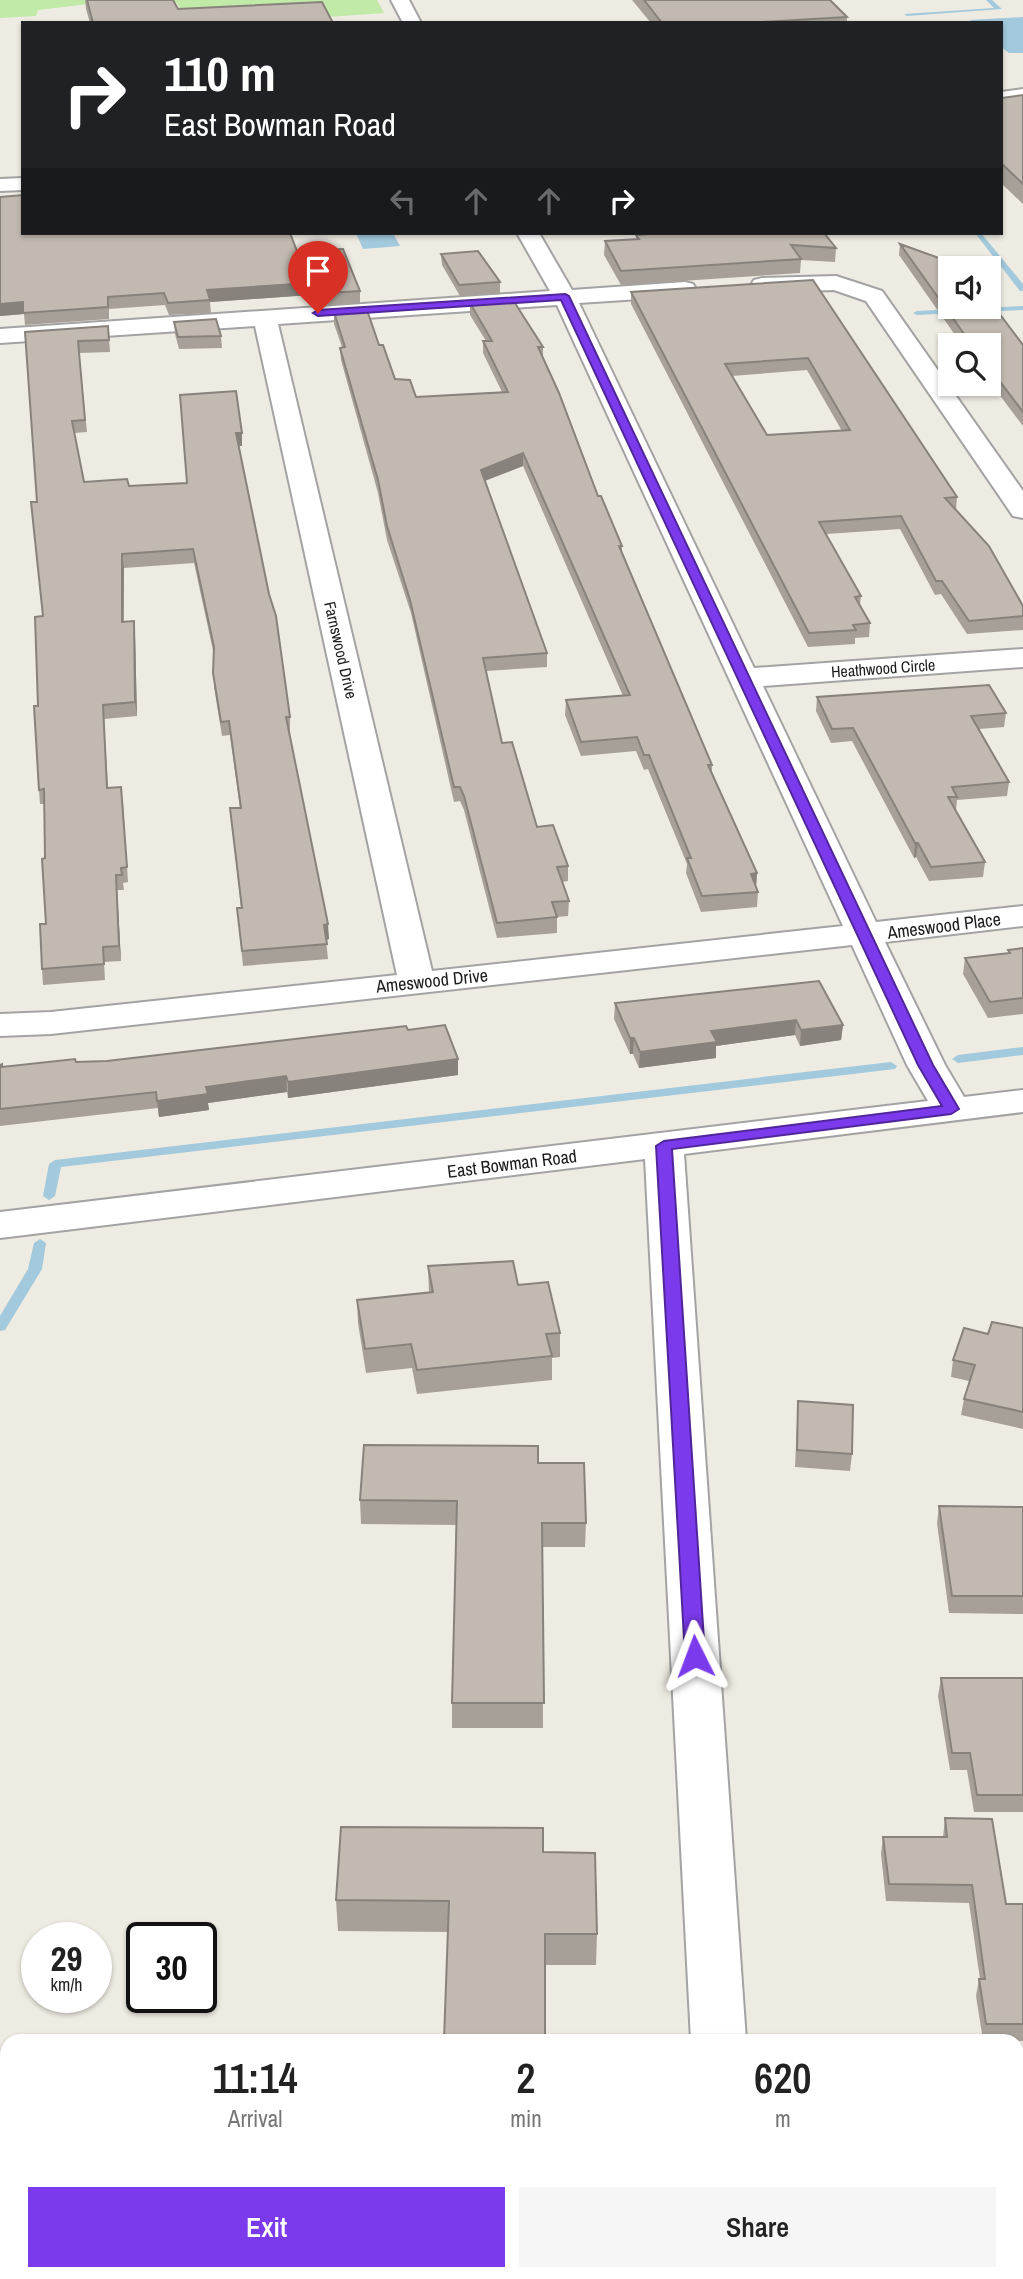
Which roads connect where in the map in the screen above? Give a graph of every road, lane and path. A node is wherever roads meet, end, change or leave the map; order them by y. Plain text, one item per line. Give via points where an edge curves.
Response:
1 (400, 0) edge
2 (411, 21) edge
3 (1023, 95) edge
4 (1003, 98) edge
5 (21, 184) edge
6 (0, 185) edge
7 (529, 235) edge
8 (737, 286) edge
9 (711, 288) edge
10 (565, 296) junction
11 (265, 317) junction
12 (0, 335) edge
13 (1023, 510) edge
14 (1023, 658) edge
15 (744, 678) junction
16 (1023, 916) edge
17 (864, 935) junction
18 (417, 983) junction
19 (0, 1025) edge
20 (1023, 1101) edge
21 (951, 1109) junction
22 (664, 1146) junction
23 (0, 1225) edge
24 (719, 2034) edge

1 - 2 street
3 - 4 street
5 - 6 street
7 - 10 street
8 - 13 street via 817,282 853,286 874,296
9 - 10 street
10 - 11 street
10 - 15 street
11 - 12 street
11 - 18 street, Farnswood Drive
14 - 15 street, Heathwood Circle
15 - 17 street
16 - 17 street, Ameswood Place
17 - 18 street, Ameswood Drive
17 - 21 street
18 - 19 street, Ameswood Drive
20 - 21 street, East Bowman Road
21 - 22 street, East Bowman Road
22 - 23 street, East Bowman Road
22 - 24 street

